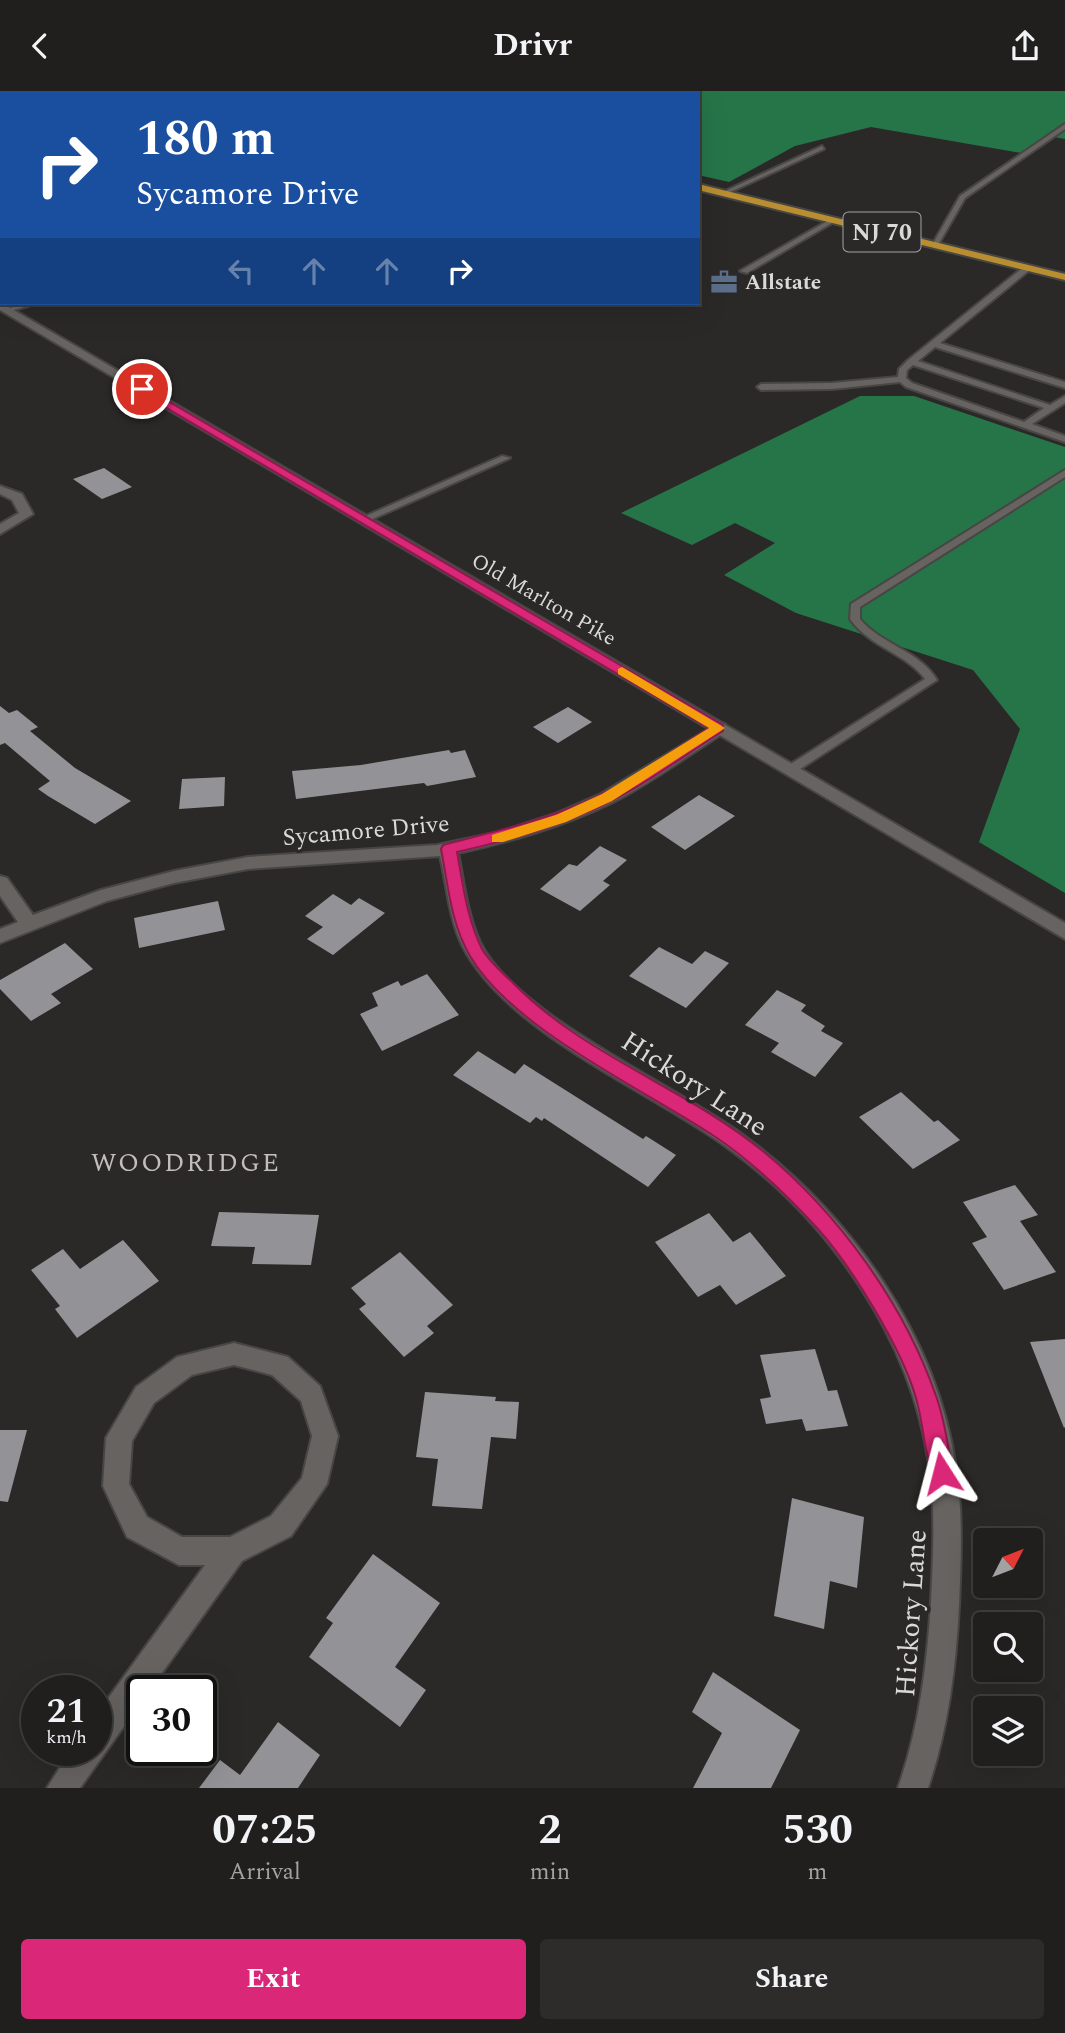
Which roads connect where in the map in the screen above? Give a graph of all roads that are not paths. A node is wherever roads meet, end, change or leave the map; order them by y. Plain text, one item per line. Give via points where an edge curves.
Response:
1 (1065, 126) edge
2 (822, 148) dead end
3 (700, 187) edge
4 (724, 193) junction
5 (833, 220) junction
6 (933, 245) junction
7 (1028, 268) junction
8 (744, 271) dead end
9 (1065, 277) edge
10 (21, 305) edge
11 (4, 308) edge
12 (934, 344) junction
13 (911, 362) junction
14 (902, 379) junction
15 (1065, 385) edge
16 (761, 387) dead end
17 (1065, 400) edge
18 (1052, 408) junction
19 (1026, 424) junction
20 (1065, 439) edge
21 (505, 458) dead end
22 (1065, 473) edge
23 (0, 490) edge
24 (364, 519) junction
25 (0, 530) edge
26 (719, 728) junction
27 (790, 770) junction
28 (449, 849) junction
29 (0, 882) edge
30 (28, 922) junction
31 (1065, 932) edge
32 (0, 936) edge
33 (232, 1551) junction
34 (112, 1718) edge
35 (78, 1766) edge
36 (62, 1788) edge
37 (913, 1788) edge

1 - 6 lane via 962,197
2 - 4 lane
3 - 4 highway, NJ 70
4 - 5 highway, NJ 70
5 - 6 highway, NJ 70
5 - 8 lane
6 - 7 highway, NJ 70
7 - 9 highway, NJ 70
7 - 12 lane
10 - 11 lane
11 - 24 street, Old Marlton Pike
12 - 13 lane
12 - 15 lane
13 - 14 lane via 903,369
13 - 18 lane
14 - 16 lane
14 - 19 lane
17 - 18 lane
18 - 19 lane
19 - 20 lane
21 - 24 lane
22 - 27 lane via 855,606 855,619 871,636 914,663 931,680
23 - 25 street via 22,500 26,514
24 - 26 street, Old Marlton Pike
26 - 27 street, Old Marlton Pike
26 - 28 street, Sycamore Drive via 585,808 503,837
27 - 31 street, Old Marlton Pike
28 - 30 street, Sycamore Drive via 248,863 136,886
28 - 37 street, Hickory Lane via 464,925 477,954 499,983 529,1010 719,1129 776,1174 856,1265 908,1350 939,1447 947,1551 941,1667 932,1724
29 - 30 street
30 - 32 street, Sycamore Drive
33 - 33 street via 281,1526 314,1484 325,1436 311,1394 279,1365 234,1354 186,1365 145,1395 120,1438 116,1486 137,1527 178,1551
33 - 34 street
35 - 36 street

